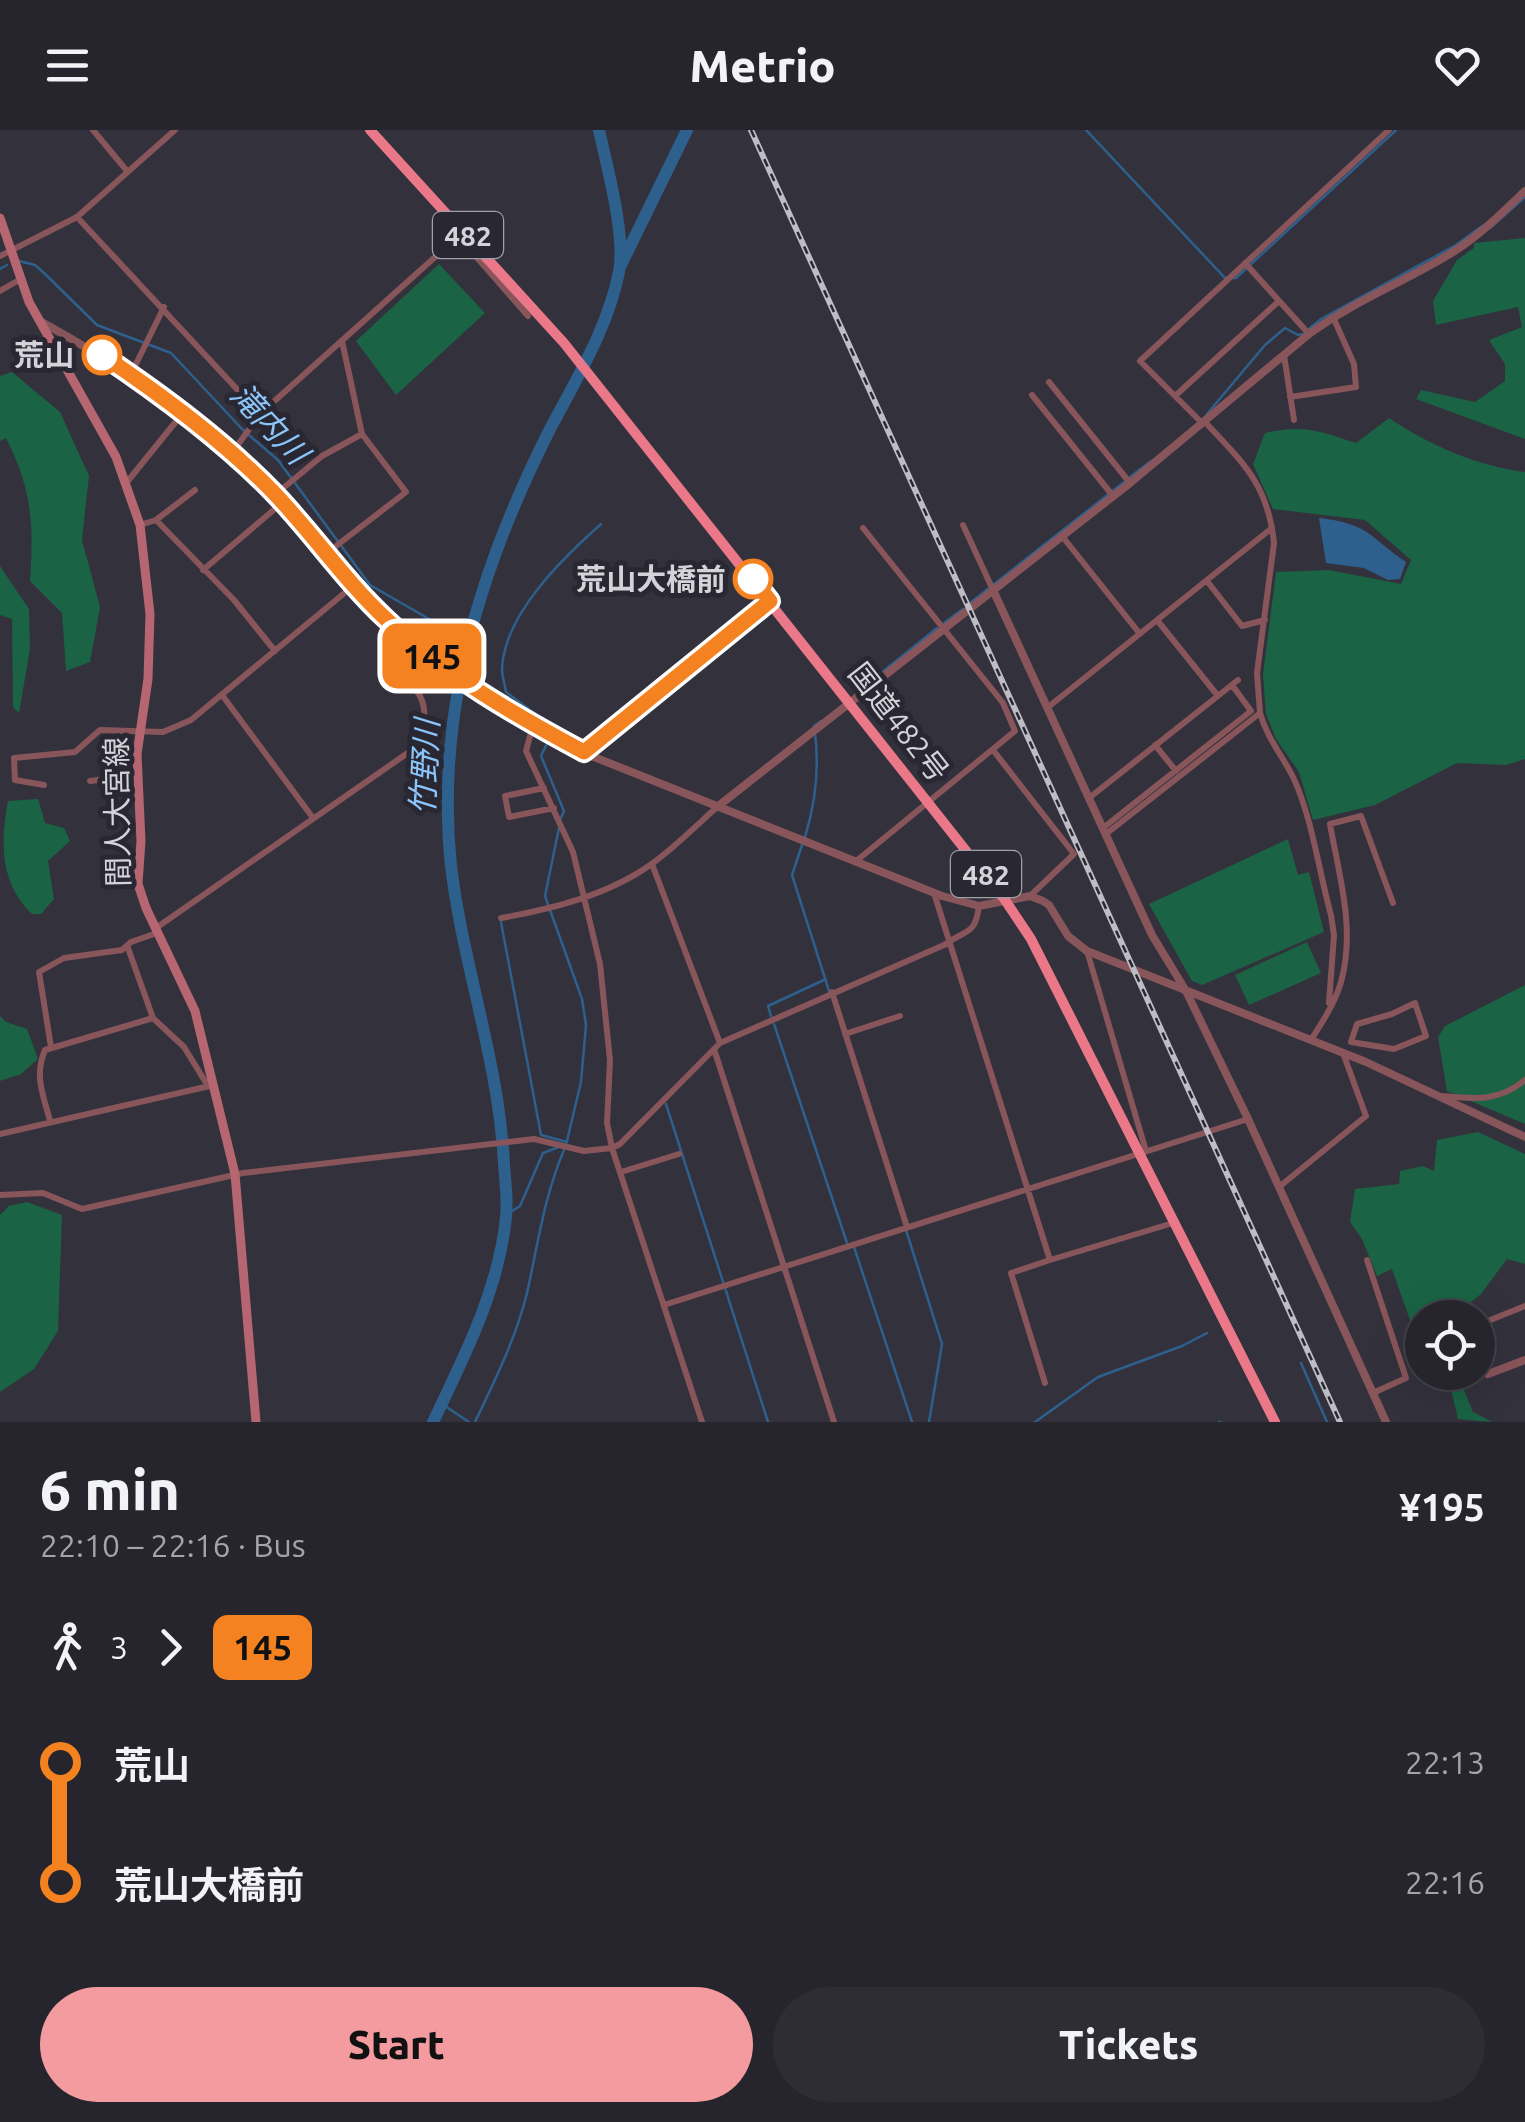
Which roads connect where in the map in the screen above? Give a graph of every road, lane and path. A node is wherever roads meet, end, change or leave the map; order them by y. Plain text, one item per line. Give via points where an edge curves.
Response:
1 (92, 130) edge
2 (175, 130) edge
3 (370, 130) edge
4 (1389, 130) edge
5 (127, 172) junction
6 (1525, 191) edge
7 (77, 216) junction
8 (0, 218) edge
9 (461, 234) junction
10 (5, 255) edge
11 (1245, 263) junction
12 (19, 280) junction
13 (0, 292) edge
14 (1280, 301) junction
15 (164, 307) junction
16 (528, 316) dead end
17 (1333, 316) junction
18 (40, 321) junction
19 (1309, 334) junction
20 (342, 342) junction
21 (1284, 355) junction
22 (131, 374) junction
23 (1049, 382) dead end
24 (1032, 395) dead end
25 (1175, 396) junction
26 (1290, 397) junction
27 (182, 414) junction
28 (260, 414) junction
29 (1294, 420) dead end
30 (1204, 423) junction
31 (362, 434) junction
32 (232, 453) junction
33 (126, 482) junction
34 (1130, 483) junction
35 (195, 490) dead end
36 (276, 494) junction
37 (1112, 496) junction
38 (282, 502) junction
39 (156, 520) junction
40 (140, 525) junction
41 (963, 525) dead end
42 (864, 528) dead end
43 (1272, 528) junction
44 (1062, 536) junction
45 (327, 553) junction
46 (203, 570) junction
47 (1207, 581) junction
48 (353, 586) junction
49 (993, 590) junction
50 (770, 601) junction
51 (386, 620) junction
52 (1157, 620) junction
53 (1264, 620) junction
54 (944, 628) junction
55 (1140, 634) junction
56 (275, 650) junction
57 (222, 695) junction
58 (1218, 696) junction
59 (851, 703) junction
60 (1047, 708) junction
61 (1260, 714) junction
62 (532, 724) junction
63 (140, 732) junction
64 (1155, 746) junction
65 (993, 750) junction
66 (584, 752) junction
67 (1176, 771) junction
68 (138, 775) junction
69 (90, 781) dead end
70 (44, 785) dead end
71 (544, 788) junction
72 (1090, 798) junction
73 (929, 801) junction
74 (716, 806) junction
75 (554, 808) junction
76 (314, 818) junction
77 (1104, 831) junction
78 (854, 862) junction
79 (652, 864) junction
80 (934, 893) junction
81 (585, 896) junction
82 (1030, 896) junction
83 (1005, 900) junction
84 (1393, 904) dead end
85 (979, 906) junction
86 (501, 918) dead end
87 (158, 930) junction
88 (949, 940) junction
89 (128, 948) junction
90 (1086, 952) junction
91 (1186, 991) junction
92 (832, 992) junction
93 (1329, 1010) junction
94 (900, 1016) dead end
95 (153, 1018) junction
96 (846, 1034) junction
97 (1311, 1040) junction
98 (1368, 1044) junction
99 (717, 1046) junction
100 (51, 1047) junction
101 (1343, 1053) junction
102 (1366, 1062) junction
103 (1525, 1080) edge
104 (212, 1085) junction
105 (1440, 1096) junction
106 (1248, 1119) junction
107 (50, 1121) junction
108 (1525, 1121) edge
109 (0, 1134) edge
110 (1521, 1135) edge
111 (612, 1148) junction
112 (1142, 1152) junction
113 (679, 1154) dead end
114 (620, 1172) junction
115 (234, 1174) junction
116 (1278, 1188) junction
117 (1030, 1190) junction
118 (0, 1195) edge
119 (1175, 1222) junction
120 (908, 1227) junction
121 (1050, 1260) junction
122 (1367, 1260) dead end
123 (784, 1267) junction
124 (664, 1305) junction
125 (1525, 1306) edge
126 (1495, 1318) edge
127 (1525, 1360) edge
128 (1495, 1371) edge
129 (1045, 1383) dead end
130 (1373, 1393) junction
131 (256, 1422) edge
132 (702, 1422) edge
133 (834, 1422) edge
134 (1275, 1422) edge
135 (1386, 1422) edge

1 - 5 street
2 - 5 street
3 - 9 highway, 国道482号 / 482
4 - 11 street
5 - 7 street
6 - 17 street via 1451,254
7 - 10 street
7 - 15 street
8 - 10 main road, 間人大宮線
9 - 16 street
9 - 20 street
9 - 50 highway, 国道482号 / 482 via 564,342
10 - 12 main road, 間人大宮線
11 - 14 street
11 - 25 street via 1140,361
12 - 13 street
12 - 18 main road, 間人大宮線
14 - 19 street
14 - 25 street
15 - 22 street
15 - 28 street
17 - 19 street
17 - 26 street via 1354,364 1356,387
18 - 22 street
18 - 33 main road, 間人大宮線
19 - 21 street
20 - 28 street
20 - 31 street
21 - 26 street
21 - 30 street
22 - 27 street
23 - 34 street
24 - 37 street
25 - 30 street
26 - 29 street
27 - 32 street
27 - 33 street
28 - 32 street
30 - 34 street
30 - 43 street via 1259,484
31 - 36 street
31 - 45 street via 406,492
32 - 36 street
33 - 40 main road, 間人大宮線
34 - 37 street
35 - 39 street
36 - 38 street
37 - 44 street
38 - 45 street
38 - 46 street
39 - 40 street
39 - 46 street
40 - 63 main road, 間人大宮線 via 150,614
41 - 49 street
42 - 54 street
43 - 47 street
43 - 53 street
44 - 49 street
44 - 55 street
45 - 48 street
46 - 56 street
47 - 52 street
47 - 53 street via 1242,626
48 - 51 street
48 - 56 street
49 - 54 street
49 - 60 street
50 - 59 highway, 国道482号 / 482
50 - 66 street
51 - 62 street
51 - 76 street via 394,668 422,702 422,738
52 - 55 street
52 - 58 street
53 - 61 street
54 - 59 street
54 - 65 street via 1003,703 1015,731
55 - 60 street
56 - 57 street
57 - 63 street via 191,720 163,732
57 - 76 street
58 - 64 street
58 - 67 street via 1235,683 1250,711
59 - 73 highway, 国道482号 / 482
59 - 74 street
60 - 72 street
61 - 77 street
61 - 93 street via 1300,796 1331,915
62 - 66 street
62 - 71 street via 526,751
63 - 68 main road, 間人大宮線
63 - 70 street via 100,730 75,752 14,758 15,780
64 - 67 street
64 - 72 street
65 - 73 street
65 - 82 street via 1074,854
66 - 74 street
67 - 77 street
68 - 69 street
68 - 87 main road, 間人大宮線 via 138,884
71 - 75 street
71 - 75 street via 505,796 510,817
72 - 77 street
73 - 78 street
73 - 83 highway, 国道482号 / 482
74 - 78 street
74 - 79 street
75 - 81 street
76 - 87 street
77 - 91 street
78 - 80 street
79 - 81 street
79 - 99 street
80 - 85 street
80 - 88 street
81 - 86 street
81 - 111 street via 600,964
82 - 83 street
82 - 90 street via 1049,905
83 - 85 street
83 - 112 highway, 国道482号 / 482
84 - 93 street via 1361,816 1330,824 1348,920 1342,980
85 - 88 street via 976,925
87 - 89 street
87 - 104 main road, 間人大宮線 via 196,1011
88 - 92 street
88 - 117 street
89 - 95 street
89 - 100 street via 64,958 40,972
90 - 91 street
90 - 112 street
91 - 97 street
91 - 106 street
92 - 96 street
92 - 99 street
93 - 97 street
94 - 96 street
95 - 100 street
95 - 104 street
96 - 120 street
97 - 101 street
98 - 98 street via 1394,1049 1426,1036 1416,1003 1357,1024 1351,1042
98 - 102 street
99 - 111 street
99 - 123 street
100 - 107 street via 38,1066
101 - 102 street
101 - 116 street via 1366,1116
102 - 105 street
103 - 105 street via 1498,1097
104 - 107 street
104 - 115 main road, 間人大宮線
105 - 110 street
106 - 112 street
106 - 116 street
107 - 109 street
108 - 110 street
111 - 114 street
111 - 115 street via 584,1151 534,1140
112 - 117 street
112 - 119 highway, 国道482号 / 482
113 - 114 street
114 - 124 street
115 - 118 street via 82,1209 43,1194
115 - 131 main road, 間人大宮線
116 - 130 street
117 - 120 street
117 - 121 street
119 - 121 street
119 - 134 highway, 国道482号 / 482
120 - 123 street
121 - 129 street via 1011,1272
122 - 130 street via 1406,1378
123 - 124 street
123 - 133 street
124 - 132 street
125 - 126 street
127 - 128 street
130 - 135 street

